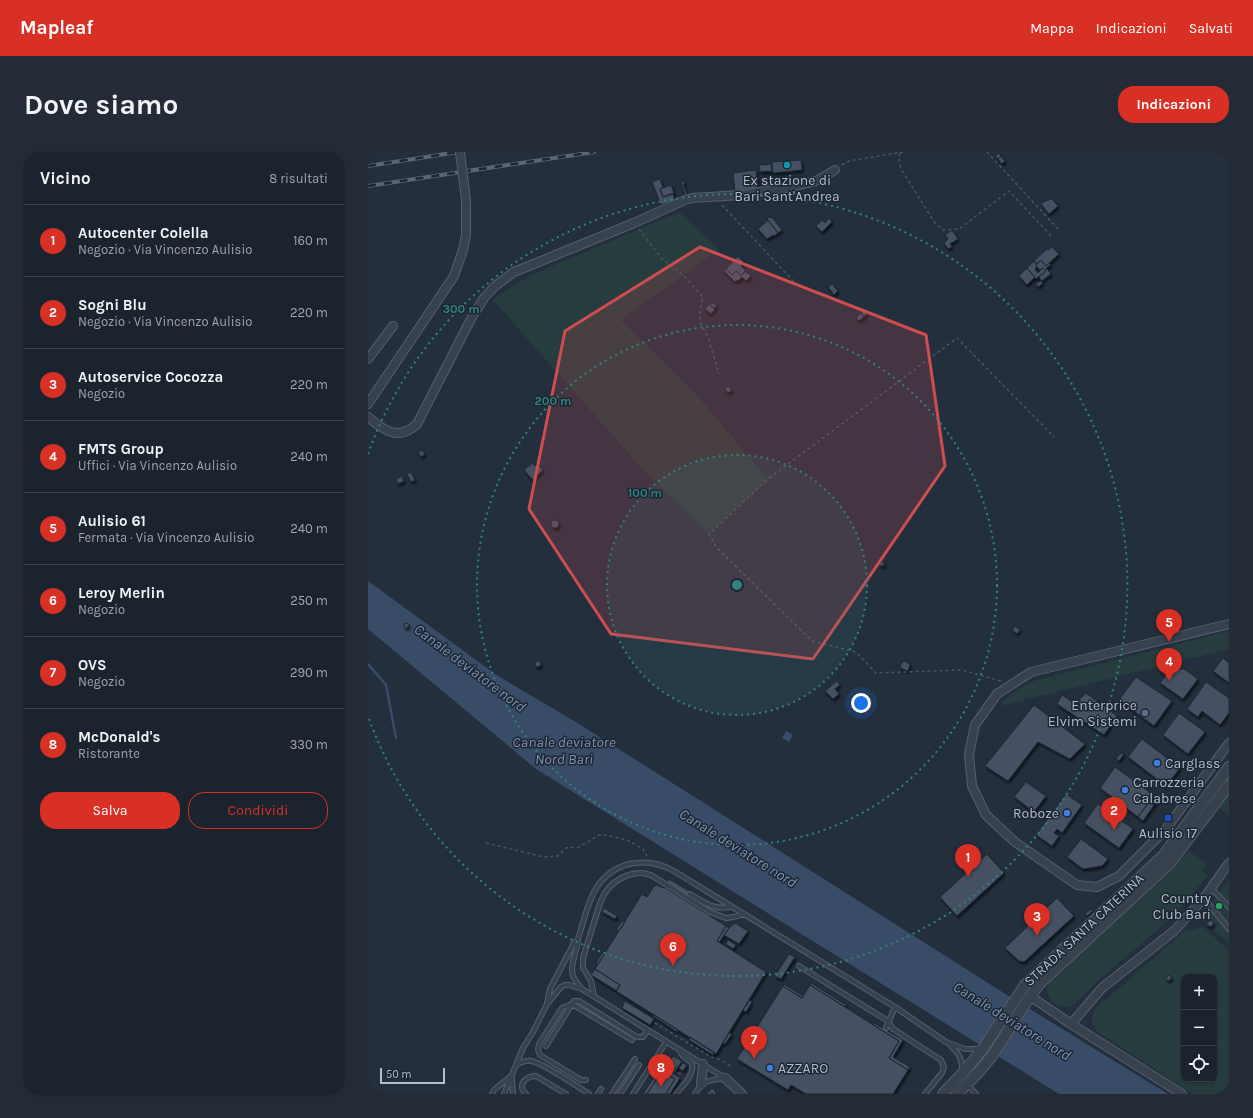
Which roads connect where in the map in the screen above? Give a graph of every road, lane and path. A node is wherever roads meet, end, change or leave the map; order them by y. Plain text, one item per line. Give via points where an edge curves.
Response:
1 (460, 152) edge
2 (900, 152) edge
3 (904, 152) edge
4 (987, 152) edge
5 (835, 170) joint
6 (715, 197) junction
7 (634, 223) junction
8 (1058, 229) dead end
9 (1053, 238) dead end
10 (797, 285) dead end
11 (393, 326) dead end
12 (368, 359) edge
13 (719, 374) dead end
14 (368, 404) edge
15 (368, 417) edge
16 (1054, 437) dead end
17 (1229, 624) edge
18 (1012, 685) junction
19 (1229, 743) edge
20 (1229, 768) edge
21 (1229, 785) edge
22 (486, 842) dead end
23 (649, 862) junction
24 (1229, 863) edge
25 (1212, 889) junction
26 (690, 894) dead end
27 (1204, 898) junction
28 (732, 907) junction
29 (1229, 907) edge
30 (744, 914) junction
31 (1229, 929) edge
32 (578, 939) junction
33 (799, 966) dead end
34 (582, 989) junction
35 (594, 996) junction
36 (1028, 999) junction
37 (547, 1004) junction
38 (572, 1004) junction
39 (624, 1004) dead end
40 (895, 1007) junction
41 (888, 1021) junction
42 (1071, 1024) junction
43 (886, 1028) dead end
44 (648, 1031) junction
45 (632, 1040) dead end
46 (666, 1042) junction
47 (946, 1042) junction
48 (546, 1046) dead end
49 (679, 1050) junction
50 (982, 1050) junction
51 (635, 1059) dead end
52 (663, 1063) dead end
53 (639, 1064) dead end
54 (703, 1064) junction
55 (516, 1065) junction
56 (732, 1067) dead end
57 (673, 1069) junction
58 (671, 1072) dead end
59 (962, 1074) junction
60 (682, 1075) dead end
61 (512, 1076) junction
62 (725, 1078) junction
63 (586, 1080) dead end
64 (701, 1084) junction
65 (967, 1084) junction
66 (601, 1089) dead end
67 (492, 1094) edge
68 (504, 1094) edge
69 (513, 1094) edge
70 (526, 1094) edge
71 (566, 1094) edge
72 (589, 1094) edge
73 (598, 1094) edge
74 (612, 1094) edge
75 (620, 1094) edge
76 (633, 1094) edge
77 (676, 1094) edge
78 (695, 1094) edge
79 (742, 1094) edge
80 (925, 1094) edge
81 (943, 1094) edge
82 (957, 1094) edge
83 (976, 1094) edge
84 (1182, 1094) edge

1 - 14 street, bridge via 466,200 466,235 454,276
2 - 3 path
2 - 5 path via 849,161
2 - 9 path via 901,169 935,222 943,230 959,229 1009,191
4 - 8 path
5 - 6 street via 816,181 785,188
6 - 7 street via 685,200
6 - 10 path
7 - 13 path via 662,258 684,275 703,297 700,322 708,337
7 - 15 street via 514,272 494,287 472,317 417,424 411,429 393,433 386,431
11 - 12 street
16 - 18 path via 956,338 768,479 709,534 717,548 812,641 856,652 876,673 962,670
17 - 18 street via 1031,672
18 - 19 street via 997,694 975,725 969,754 972,786 986,815 1015,842 1077,885 1097,887 1119,876 1166,830
20 - 50 street, STRADA SANTA CATERINA via 1163,856 1025,984
21 - 36 street, STRADA SANTA CATERINA via 1170,863 1041,982
22 - 23 path via 553,857 558,856 566,848 579,847 599,835 606,835 627,840 643,849
23 - 28 lane via 666,866
23 - 32 lane via 624,866 602,880 594,893
24 - 25 street
25 - 27 street
25 - 29 lane
26 - 28 lane via 711,906
27 - 31 lane
27 - 42 street via 1174,932 1102,988
28 - 30 lane
30 - 35 lane via 726,918 710,912 644,872 622,878 609,888 602,898 583,958
30 - 40 lane
32 - 34 lane via 572,972
32 - 37 lane via 550,989
33 - 41 lane
34 - 35 lane
34 - 37 lane via 565,985
35 - 44 lane
36 - 42 street
36 - 65 street, STRADA SANTA CATERINA via 991,1056
37 - 55 lane
38 - 44 lane via 579,1001 637,1037 643,1037
38 - 45 lane
38 - 48 lane
38 - 63 lane via 562,1008 539,1044 538,1050 540,1055 581,1080
39 - 56 path
40 - 41 lane
40 - 47 lane
41 - 43 lane
41 - 80 lane via 893,1029 940,1060 944,1067
42 - 84 street
44 - 46 lane
46 - 49 lane
46 - 76 lane
47 - 50 lane via 964,1049
47 - 59 lane via 960,1056
49 - 54 lane
49 - 77 lane via 692,1063 693,1069
50 - 59 street, STRADA SANTA CATERINA
51 - 74 lane
52 - 57 path
53 - 75 lane
54 - 62 lane
54 - 64 street
55 - 61 lane
55 - 72 lane via 523,1061 531,1061
57 - 58 path
57 - 60 path
59 - 81 street, STRADA SANTA CATERINA
61 - 67 lane
61 - 68 lane
61 - 69 lane
62 - 64 lane
62 - 79 street
64 - 78 lane
65 - 82 street, STRADA SANTA CATERINA
65 - 83 lane
66 - 73 lane
70 - 71 lane via 522,1086 531,1076 536,1076

